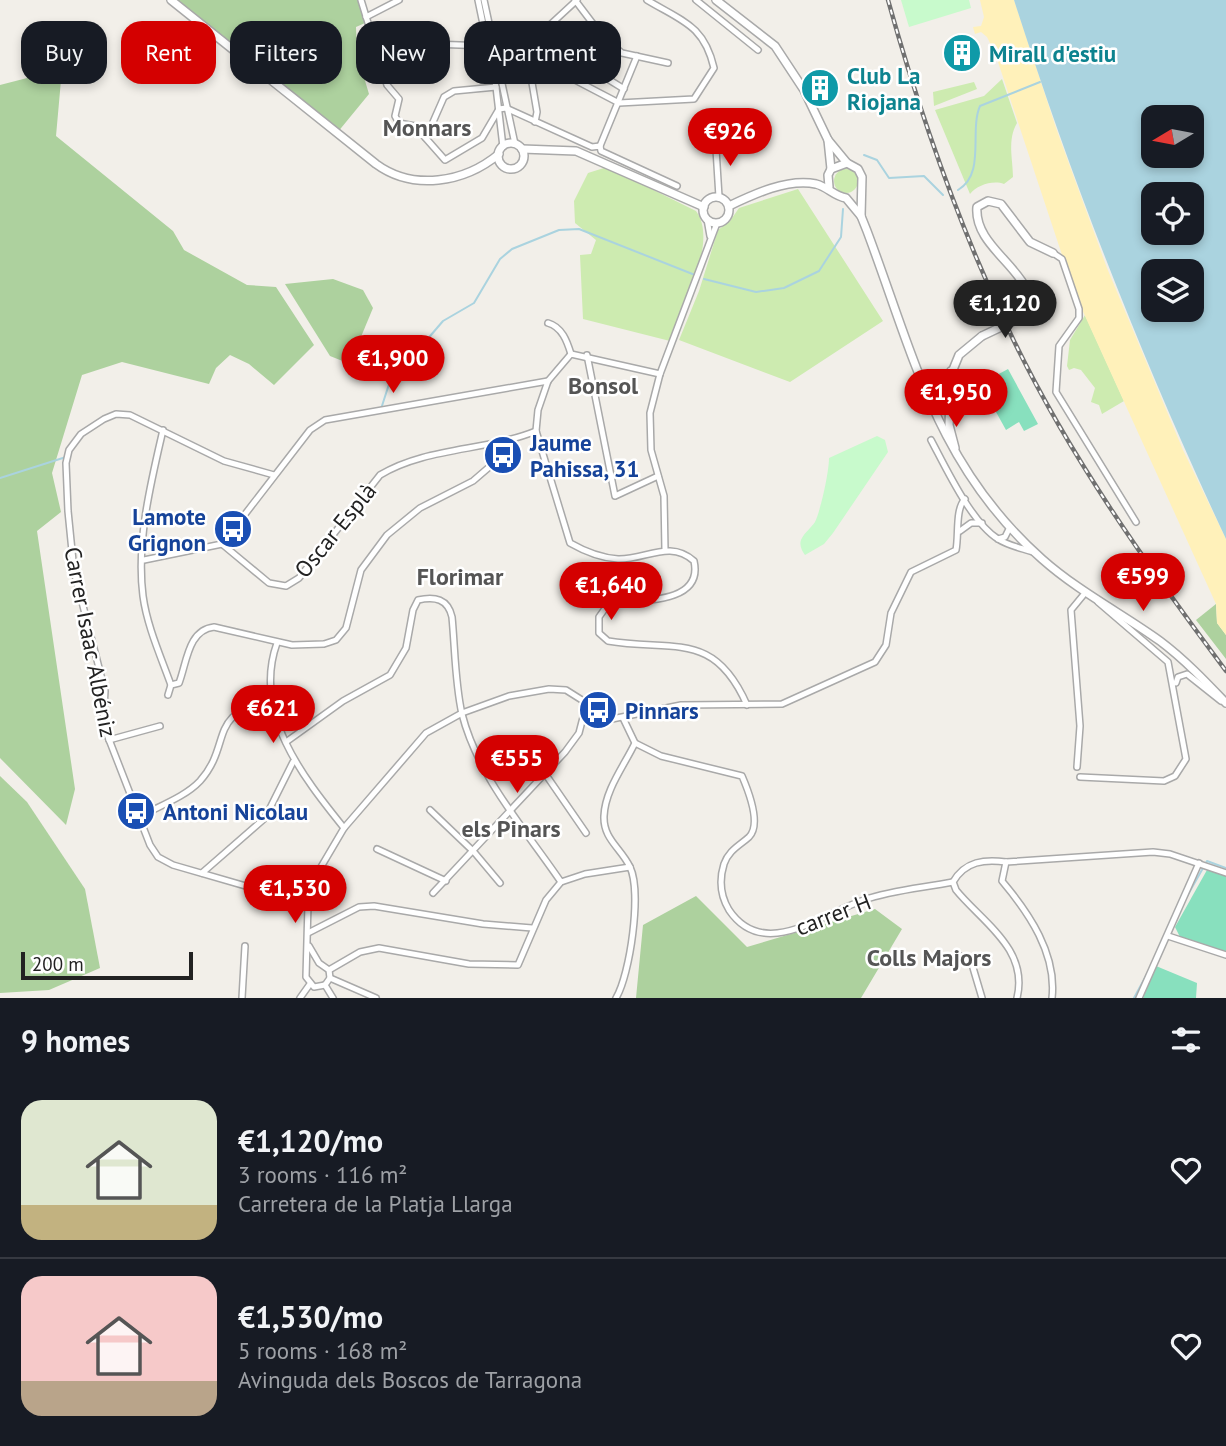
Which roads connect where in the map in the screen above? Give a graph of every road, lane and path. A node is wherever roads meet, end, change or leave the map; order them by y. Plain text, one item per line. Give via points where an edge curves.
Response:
1 (172, 0) edge
2 (361, 0) edge
3 (399, 0) edge
4 (478, 0) edge
5 (484, 0) edge
6 (576, 0) edge
7 (647, 0) edge
8 (696, 0) edge
9 (716, 0) edge
10 (366, 17) junction
11 (367, 21) edge
12 (484, 21) edge
13 (487, 21) edge
14 (554, 21) edge
15 (758, 50) dead end
16 (637, 56) junction
17 (668, 63) dead end
18 (387, 84) edge
19 (498, 84) edge
20 (532, 84) edge
21 (583, 84) edge
22 (616, 84) edge
23 (499, 87) junction
24 (624, 89) junction
25 (619, 103) junction
26 (502, 109) junction
27 (535, 122) junction
28 (426, 138) junction
29 (828, 140) junction
30 (518, 146) junction
31 (600, 146) junction
32 (716, 149) dead end
33 (501, 150) junction
34 (537, 151) junction
35 (523, 161) junction
36 (488, 163) junction
37 (847, 163) junction
38 (503, 166) junction
39 (830, 172) junction
40 (812, 183) junction
41 (677, 186) dead end
42 (829, 187) junction
43 (860, 190) junction
44 (719, 197) junction
45 (846, 198) junction
46 (729, 206) junction
47 (704, 207) junction
48 (861, 216) junction
49 (707, 219) junction
50 (717, 223) junction
51 (710, 236) junction
52 (1053, 253) joint
53 (548, 323) dead end
54 (571, 354) junction
55 (587, 355) junction
56 (951, 371) junction
57 (660, 374) junction
58 (548, 381) junction
59 (920, 382) junction
60 (940, 388) junction
61 (952, 406) junction
62 (933, 411) junction
63 (163, 430) junction
64 (536, 432) junction
65 (932, 440) dead end
66 (511, 441) junction
67 (957, 459) junction
68 (274, 475) junction
69 (658, 476) junction
70 (965, 499) junction
71 (1136, 522) dead end
72 (982, 523) junction
73 (960, 531) junction
74 (1008, 532) junction
75 (1016, 535) junction
76 (998, 539) junction
77 (222, 544) junction
78 (665, 550) junction
79 (1033, 552) junction
80 (144, 559) junction
81 (1085, 593) junction
82 (1097, 600) junction
83 (277, 643) junction
84 (171, 684) junction
85 (1175, 686) junction
86 (168, 695) dead end
87 (271, 701) junction
88 (587, 702) junction
89 (1226, 703) edge
90 (747, 705) junction
91 (462, 713) junction
92 (623, 719) junction
93 (159, 726) dead end
94 (109, 740) junction
95 (286, 742) junction
96 (524, 743) dead end
97 (635, 743) junction
98 (293, 762) junction
99 (1077, 767) dead end
100 (544, 775) junction
101 (1080, 778) dead end
102 (430, 810) dead end
103 (512, 811) junction
104 (139, 817) junction
105 (344, 828) junction
106 (586, 833) dead end
107 (377, 849) dead end
108 (474, 852) junction
109 (1006, 862) junction
110 (1200, 863) junction
111 (630, 867) junction
112 (202, 873) junction
113 (1226, 873) edge
114 (446, 881) junction
115 (561, 882) junction
116 (953, 882) junction
117 (500, 883) dead end
118 (433, 893) dead end
119 (309, 904) junction
120 (532, 928) junction
121 (308, 933) junction
122 (1169, 933) junction
123 (246, 946) dead end
124 (309, 946) junction
125 (1226, 955) edge
126 (958, 956) dead end
127 (319, 963) junction
128 (308, 969) junction
129 (329, 970) junction
130 (330, 978) junction
131 (310, 984) junction
132 (326, 985) junction
133 (242, 998) edge
134 (300, 998) edge
135 (333, 998) edge
136 (376, 998) edge
137 (615, 998) edge
138 (982, 998) edge
139 (1017, 998) edge
140 (1052, 998) edge
141 (1139, 998) edge

1 - 36 street via 387,173 409,181 432,181
2 - 10 street
3 - 10 street
4 - 12 street
5 - 13 street
6 - 14 street
6 - 16 street via 603,37 622,53
7 - 25 street via 700,32 714,68 694,99
8 - 15 street
9 - 29 street via 775,46 804,90
10 - 11 street
16 - 17 street
16 - 24 street
18 - 28 street via 400,99 399,123 413,125
19 - 23 street
20 - 27 street
21 - 25 street
22 - 24 street
23 - 26 street
23 - 28 street via 454,91 444,97
24 - 25 street
25 - 31 street
26 - 27 street
26 - 28 street via 486,134 445,160
26 - 30 street
26 - 33 street
27 - 31 street via 592,147
29 - 37 street
29 - 39 street
30 - 33 street
30 - 34 street
30 - 35 street
31 - 41 street via 601,151
32 - 44 street
33 - 36 street
33 - 38 street
34 - 35 street
34 - 47 street via 576,151
35 - 38 street via 514,168
36 - 38 street
37 - 39 street
37 - 43 street via 862,174
39 - 40 street
39 - 42 street
40 - 42 street
40 - 46 street via 782,186
42 - 45 street
43 - 45 street
43 - 48 street
44 - 46 street
44 - 47 street via 708,200
45 - 48 street
46 - 50 street via 727,217
47 - 49 street
48 - 59 street
49 - 50 street
49 - 51 street
50 - 51 street
51 - 57 street via 696,287
52 - 56 street, bridge via 1030,242 1001,204 988,201 977,207 984,233 1027,290 1025,308 1016,320 982,336 959,355
52 - 71 street via 1062,259 1079,309 1079,318 1059,346 1056,392
53 - 54 street via 556,325
54 - 55 street
54 - 58 street
55 - 57 street
55 - 69 street via 615,496
56 - 60 street
56 - 61 street
57 - 69 street via 650,413 651,450
58 - 64 street
58 - 68 street via 326,420 310,430
59 - 60 street
59 - 62 street
60 - 61 street via 949,393
61 - 62 street via 944,414
61 - 67 street via 949,425
62 - 67 street
63 - 68 street, Carrer Isaac Albéniz via 224,461
63 - 80 street via 147,510
63 - 94 street, Carrer Isaac Albéniz via 130,415 116,414 73,442 66,463 74,571 105,691 103,724
64 - 66 street, Oscar Esplà
64 - 78 street via 570,543 620,559
65 - 70 street
66 - 77 street, Oscar Esplà via 399,465 380,475 299,578 286,586 268,583
66 - 83 street via 509,450 473,481 420,508 387,535 361,570 342,635 324,644
67 - 74 street
68 - 77 street
69 - 78 street via 664,496
70 - 72 street
70 - 73 street via 959,507
72 - 73 street via 971,523
72 - 76 street
73 - 90 street via 956,550 911,572 905,580 888,621 886,645 875,662 782,704
74 - 75 street
74 - 75 street via 1010,545
74 - 76 street
75 - 79 street
76 - 79 street
77 - 80 street
78 - 90 street via 694,561 691,587 678,595 609,603 597,621 599,633 608,641 704,652 733,677
79 - 81 street
80 - 84 street via 143,599
81 - 82 street
81 - 99 street via 1071,610 1080,726
82 - 85 street via 1168,662
82 - 89 street via 1161,642
83 - 84 street via 214,627 203,629 194,637 179,683
83 - 87 street
84 - 86 street
85 - 89 street via 1178,677 1187,674
85 - 101 street via 1186,759 1175,776 1164,781
87 - 95 street
87 - 104 street via 236,713 222,731 202,778
88 - 91 street via 566,690 529,691
88 - 92 street via 612,719
88 - 100 street via 579,733
90 - 92 street via 681,705
91 - 95 street via 449,605 427,598 414,605 407,648 390,674
91 - 103 street via 488,776
91 - 105 street via 426,733
92 - 97 street
93 - 94 street
94 - 104 street, Carrer Isaac Albéniz
95 - 98 street
96 - 100 street
97 - 111 street via 606,799 604,818 607,836
97 - 116 street, carrer H via 661,756 742,776 754,827 730,852 720,881 725,904 746,927 768,933 792,931 863,900
98 - 105 street
98 - 112 street via 265,818
100 - 103 street
100 - 106 street
102 - 108 street
103 - 108 street
103 - 115 street
104 - 112 street, Carrer Isaac Albéniz via 158,858
105 - 119 street via 321,867
107 - 114 street
108 - 114 street
108 - 117 street
109 - 110 street via 1153,852
109 - 116 street via 978,862
109 - 140 street via 1002,881 1022,904 1051,960
110 - 113 street
110 - 122 street
111 - 115 street
111 - 137 street via 634,880 631,945
112 - 119 street, Carrer Isaac Albéniz
114 - 118 street
115 - 120 street
116 - 139 street via 961,897 995,928 1012,956 1020,982
119 - 121 street
120 - 121 street via 374,906 359,907
120 - 129 street via 522,961 514,966 432,959 379,948 360,952
121 - 124 street
122 - 125 street
122 - 141 street
123 - 133 street
124 - 127 street
124 - 128 street
126 - 138 street via 971,961
127 - 128 street
127 - 129 street
128 - 131 street
129 - 130 street
130 - 132 street
130 - 136 street
131 - 132 street
131 - 134 street
132 - 135 street

